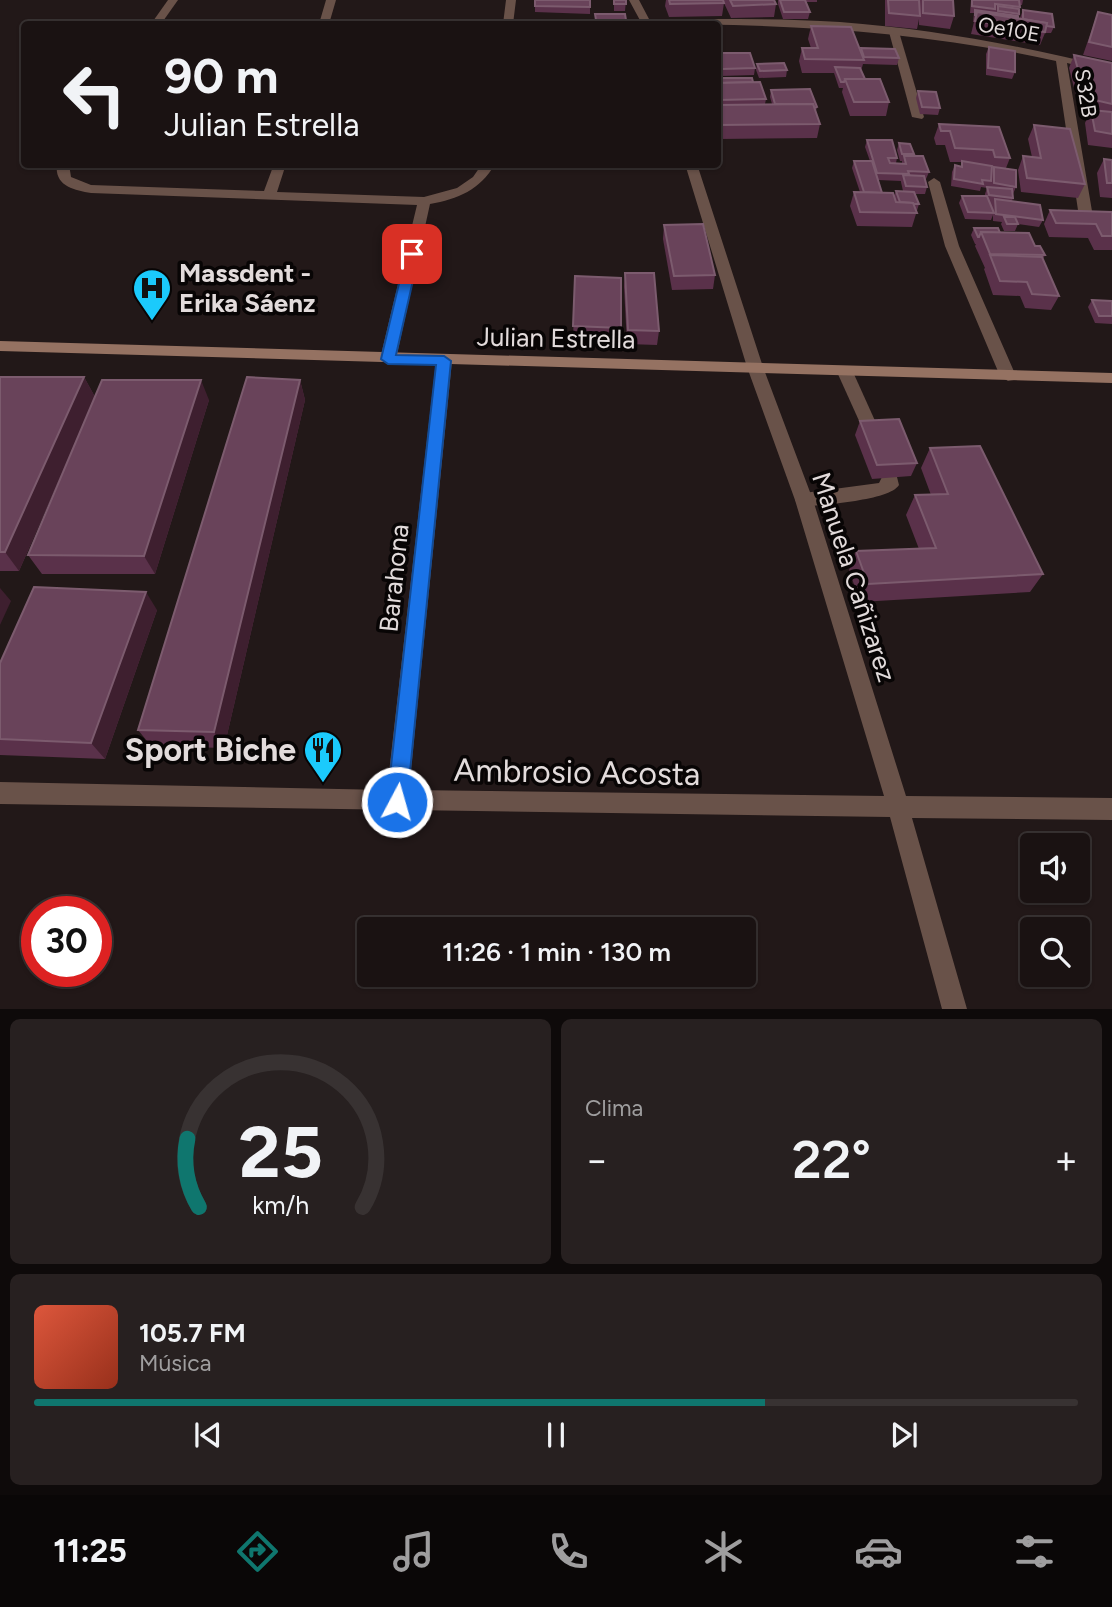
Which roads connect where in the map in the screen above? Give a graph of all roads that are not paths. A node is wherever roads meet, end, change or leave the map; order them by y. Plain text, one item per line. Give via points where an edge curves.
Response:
1 (173, 0) edge
2 (331, 0) edge
3 (512, 0) edge
4 (634, 0) edge
5 (158, 21) edge
6 (325, 21) edge
7 (508, 21) edge
8 (645, 21) edge
9 (721, 23) edge
10 (894, 32) junction
11 (1061, 58) junction
12 (1112, 71) edge
13 (918, 117) dead end
14 (62, 168) edge
15 (279, 168) edge
16 (487, 168) edge
17 (692, 168) edge
18 (934, 182) dead end
19 (271, 194) junction
20 (424, 201) junction
21 (1086, 217) edge
22 (0, 346) edge
23 (388, 359) junction
24 (444, 361) junction
25 (755, 366) junction
26 (845, 372) junction
27 (1008, 376) junction
28 (1112, 378) edge
29 (873, 434) edge
30 (890, 478) edge
31 (804, 500) junction
32 (0, 793) edge
33 (397, 802) junction
34 (898, 807) junction
35 (1112, 809) edge
36 (955, 1009) edge

1 - 5 street
2 - 6 street
3 - 7 street
4 - 8 street
9 - 10 street, Oe10E via 802,23
10 - 11 street, Oe10E
10 - 13 street
11 - 12 street, Oe10E
11 - 21 street, S32B
14 - 19 street via 64,180 79,188
15 - 19 street
16 - 20 street via 463,191
17 - 25 street, Manuela Cañizarez
18 - 27 street via 952,246
19 - 20 street
20 - 23 street
22 - 23 street, Julian Estrella
23 - 24 street, Julian Estrella
24 - 25 street, Julian Estrella
24 - 33 street, Barahona
25 - 26 street, Julian Estrella
25 - 31 street, Manuela Cañizarez
26 - 27 street, Julian Estrella
26 - 29 street
27 - 28 street, Julian Estrella
30 - 31 street via 890,485 882,489
31 - 34 street, Manuela Cañizarez
32 - 33 street, Ambrosio Acosta
33 - 34 street, Ambrosio Acosta
34 - 35 street, Ambrosio Acosta
34 - 36 street, Manuela Cañizarez

